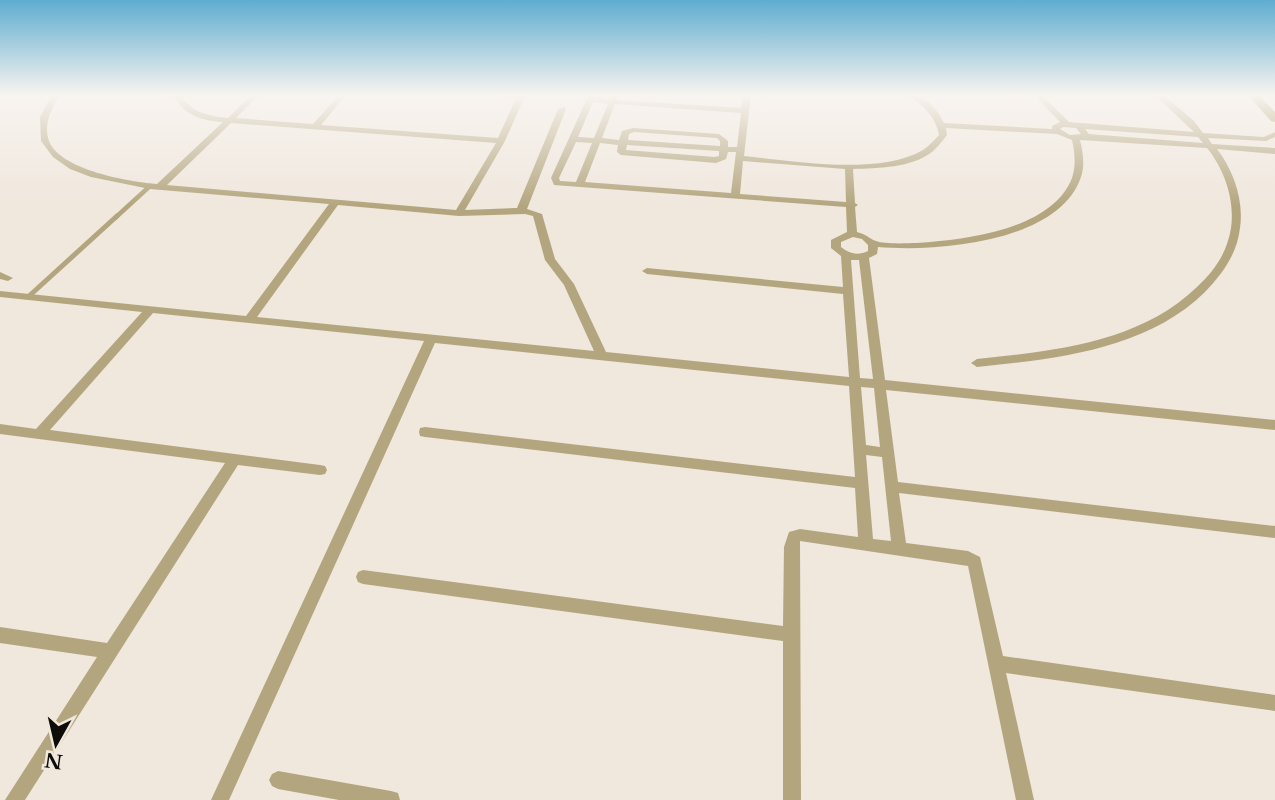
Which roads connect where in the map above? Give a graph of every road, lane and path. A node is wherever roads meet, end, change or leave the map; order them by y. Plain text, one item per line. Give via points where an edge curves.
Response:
1 (44, 131) edge
2 (216, 131) edge
3 (373, 131) edge
4 (505, 131) edge
5 (553, 131) edge
6 (576, 131) edge
7 (601, 131) edge
8 (629, 131) edge
9 (652, 131) edge
10 (742, 131) edge
11 (942, 131) edge
12 (1064, 131) edge
13 (1085, 131) edge
14 (1153, 131) edge
15 (1200, 131) edge
16 (1275, 134) edge
17 (1204, 135) junction
18 (1080, 137) junction
19 (572, 139) junction
20 (597, 140) junction
21 (501, 141) junction
22 (622, 141) junction
23 (1213, 146) junction
24 (723, 149) junction
25 (1275, 151) edge
26 (739, 154) junction
27 (849, 166) junction
28 (580, 184) junction
29 (154, 186) junction
30 (735, 195) junction
31 (336, 202) junction
32 (852, 205) junction
33 (521, 211) junction
34 (459, 213) junction
35 (852, 234) junction
36 (873, 244) junction
37 (846, 255) junction
38 (864, 257) junction
39 (647, 271) dead end
40 (848, 291) junction
41 (0, 294) edge
42 (28, 296) junction
43 (151, 309) junction
44 (248, 319) junction
45 (431, 338) junction
46 (602, 356) junction
47 (977, 363) dead end
48 (853, 382) junction
49 (880, 384) junction
50 (1275, 425) edge
51 (0, 429) edge
52 (425, 432) dead end
53 (39, 434) junction
54 (858, 449) junction
55 (888, 453) junction
56 (235, 459) junction
57 (320, 470) dead end
58 (861, 484) junction
59 (893, 487) junction
60 (1275, 532) edge
61 (866, 543) junction
62 (899, 548) junction
63 (363, 577) dead end
64 (0, 635) edge
65 (793, 635) junction
66 (108, 651) junction
67 (998, 663) junction
68 (1275, 703) edge
69 (278, 780) dead end
70 (14, 800) edge
71 (220, 800) edge
72 (391, 800) edge
73 (792, 800) edge
74 (1025, 800) edge

1 - 29 street via 56,155 73,167
2 - 29 street
3 - 21 street
4 - 21 street
5 - 33 street
6 - 19 street
7 - 20 street
8 - 22 street
9 - 24 street via 719,136 723,137
10 - 26 street
11 - 27 street via 939,143 922,156 886,165
12 - 18 street
13 - 18 street
14 - 17 street
15 - 17 street
16 - 17 street via 1266,139
17 - 23 street
18 - 23 street
18 - 36 street via 1076,179 1068,194 1032,221 937,246
19 - 20 street
19 - 28 street via 555,181
20 - 22 street
20 - 28 street
21 - 34 street
22 - 24 street via 619,150 624,154 721,159
23 - 25 street
23 - 47 street via 1233,184 1238,221 1227,259 1198,294 1148,325 1116,338 1040,357
24 - 26 street
26 - 27 street
26 - 30 street
27 - 32 street
28 - 30 street
29 - 31 street
29 - 42 lane
30 - 32 street
31 - 34 street
31 - 44 street
32 - 35 street
33 - 34 street
33 - 46 street via 541,217 551,260 569,284
35 - 36 street
35 - 37 street via 835,244
36 - 38 street via 873,252
37 - 38 street
37 - 40 street
38 - 49 street
39 - 40 street
40 - 48 street
41 - 42 street
42 - 43 street
43 - 44 street
43 - 53 street
44 - 45 street
45 - 46 street
45 - 71 street
46 - 48 street
48 - 49 street
48 - 54 street
49 - 50 street
49 - 55 street
51 - 53 street
52 - 58 street
53 - 56 street
54 - 55 street
54 - 58 street
55 - 59 street
56 - 57 street
56 - 66 street
58 - 61 street
59 - 60 street
59 - 62 street
61 - 62 street
61 - 65 street via 794,536
62 - 67 street via 975,562
63 - 65 street
64 - 66 street
65 - 73 street
66 - 70 street
67 - 68 street
67 - 74 street
69 - 72 street

